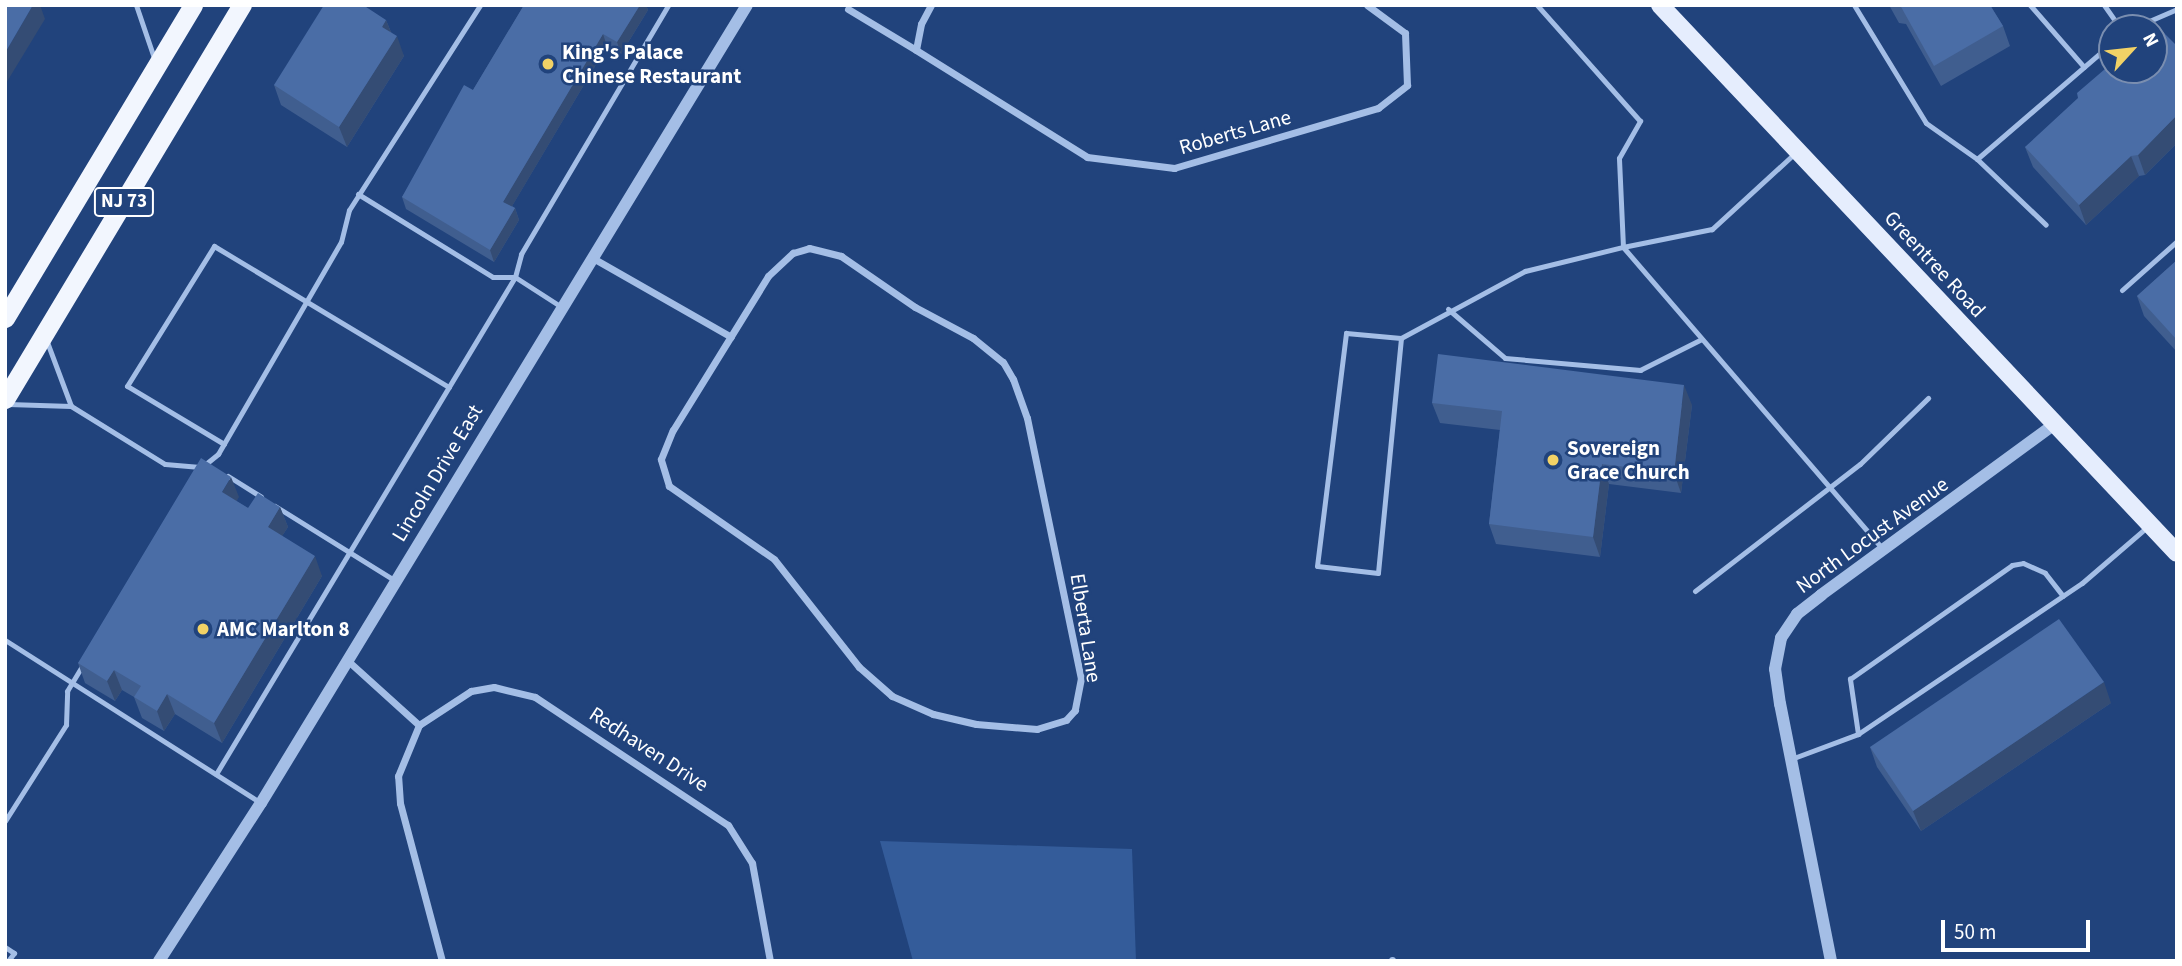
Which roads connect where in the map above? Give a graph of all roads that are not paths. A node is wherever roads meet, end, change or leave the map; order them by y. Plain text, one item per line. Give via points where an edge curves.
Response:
1 (136, 5) edge
2 (193, 5) edge
3 (242, 5) edge
4 (480, 5) edge
5 (668, 5) edge
6 (747, 5) edge
7 (931, 5) edge
8 (1367, 5) edge
9 (1537, 5) edge
10 (1854, 5) edge
11 (2030, 5) edge
12 (1661, 6) edge
13 (848, 9) dead end
14 (916, 50) junction
15 (2098, 55) edge
16 (156, 67) junction
17 (2084, 67) junction
18 (1797, 151) junction
19 (1977, 159) junction
20 (358, 194) junction
21 (2046, 225) dead end
22 (2177, 241) edge
23 (1623, 247) junction
24 (590, 257) junction
25 (515, 277) junction
26 (2122, 290) dead end
27 (306, 301) junction
28 (561, 306) junction
29 (1448, 309) junction
30 (5, 318) edge
31 (45, 334) junction
32 (731, 337) junction
33 (1401, 338) junction
34 (1703, 339) junction
35 (449, 387) junction
36 (1928, 398) dead end
37 (5, 401) edge
38 (71, 406) junction
39 (2055, 424) junction
40 (224, 444) junction
41 (202, 467) junction
42 (195, 478) edge
43 (1830, 486) junction
44 (2150, 524) junction
45 (1883, 549) junction
46 (349, 552) junction
47 (2177, 554) edge
48 (394, 580) junction
49 (1695, 591) dead end
50 (2063, 596) junction
51 (5, 640) edge
52 (86, 660) edge
53 (348, 660) junction
54 (72, 683) junction
55 (419, 725) junction
56 (1858, 734) junction
57 (1791, 759) junction
58 (216, 774) junction
59 (261, 803) junction
60 (5, 821) edge
61 (5, 947) edge
62 (8, 961) edge
63 (159, 961) edge
64 (442, 961) edge
65 (770, 961) edge
66 (1831, 961) edge

1 - 16 lane via 149,33
2 - 16 highway, NJ 73
3 - 31 highway, NJ 73
4 - 20 lane
5 - 25 lane via 521,254
6 - 24 street, Lincoln Drive East
7 - 14 street
8 - 14 street, Roberts Lane via 1405,33 1407,85 1378,108 1174,168 1087,157
9 - 23 lane via 1640,121 1619,158
10 - 19 lane via 1926,124
11 - 17 lane
12 - 18 main road, Greentree Road
13 - 14 street
15 - 17 lane
16 - 30 highway, NJ 73
17 - 19 lane
18 - 23 lane via 1712,229
18 - 39 main road, Greentree Road
19 - 21 lane
20 - 25 lane via 493,277
20 - 27 lane via 341,242
22 - 26 lane
23 - 29 lane via 1525,271
23 - 34 lane
24 - 28 street, Lincoln Drive East
24 - 32 street
25 - 28 lane
25 - 35 lane
27 - 35 lane
27 - 40 lane
27 - 40 lane via 214,246 127,386
28 - 48 street, Lincoln Drive East
29 - 33 lane
29 - 34 lane via 1505,358 1640,370
31 - 37 highway, NJ 73
31 - 38 lane
32 - 32 street, Elberta Lane via 780,262 809,248 841,256 1003,362 1027,418 1078,659 1080,695 1066,720 1037,729 998,727 933,714 892,696 859,667 774,559 668,486 661,459 666,444
33 - 33 lane via 1346,333 1317,566 1378,573
34 - 43 lane
35 - 46 lane
36 - 43 lane
37 - 38 lane
38 - 41 lane via 165,464
39 - 44 main road, Greentree Road
39 - 45 street, North Locust Avenue
40 - 41 lane
41 - 42 lane
41 - 46 lane via 215,467
43 - 45 lane
43 - 49 lane
44 - 47 main road, Greentree Road
44 - 50 lane
45 - 57 street, North Locust Avenue via 1797,614 1781,638 1775,669
46 - 48 lane
46 - 58 lane
48 - 53 street, Lincoln Drive East
50 - 56 lane
50 - 56 lane via 2045,573 2023,562 2012,565 1850,679
51 - 54 lane
52 - 54 lane
53 - 55 street
53 - 59 street, Lincoln Drive East
54 - 58 lane
54 - 60 lane via 67,691 66,725
55 - 64 street via 398,776 400,803
55 - 65 street, Redhaven Drive via 471,691 494,687 526,694 713,811 728,825 752,863
56 - 57 lane
57 - 66 street, North Locust Avenue
58 - 59 lane
59 - 63 street, Lincoln Drive East
61 - 62 lane via 14,953

